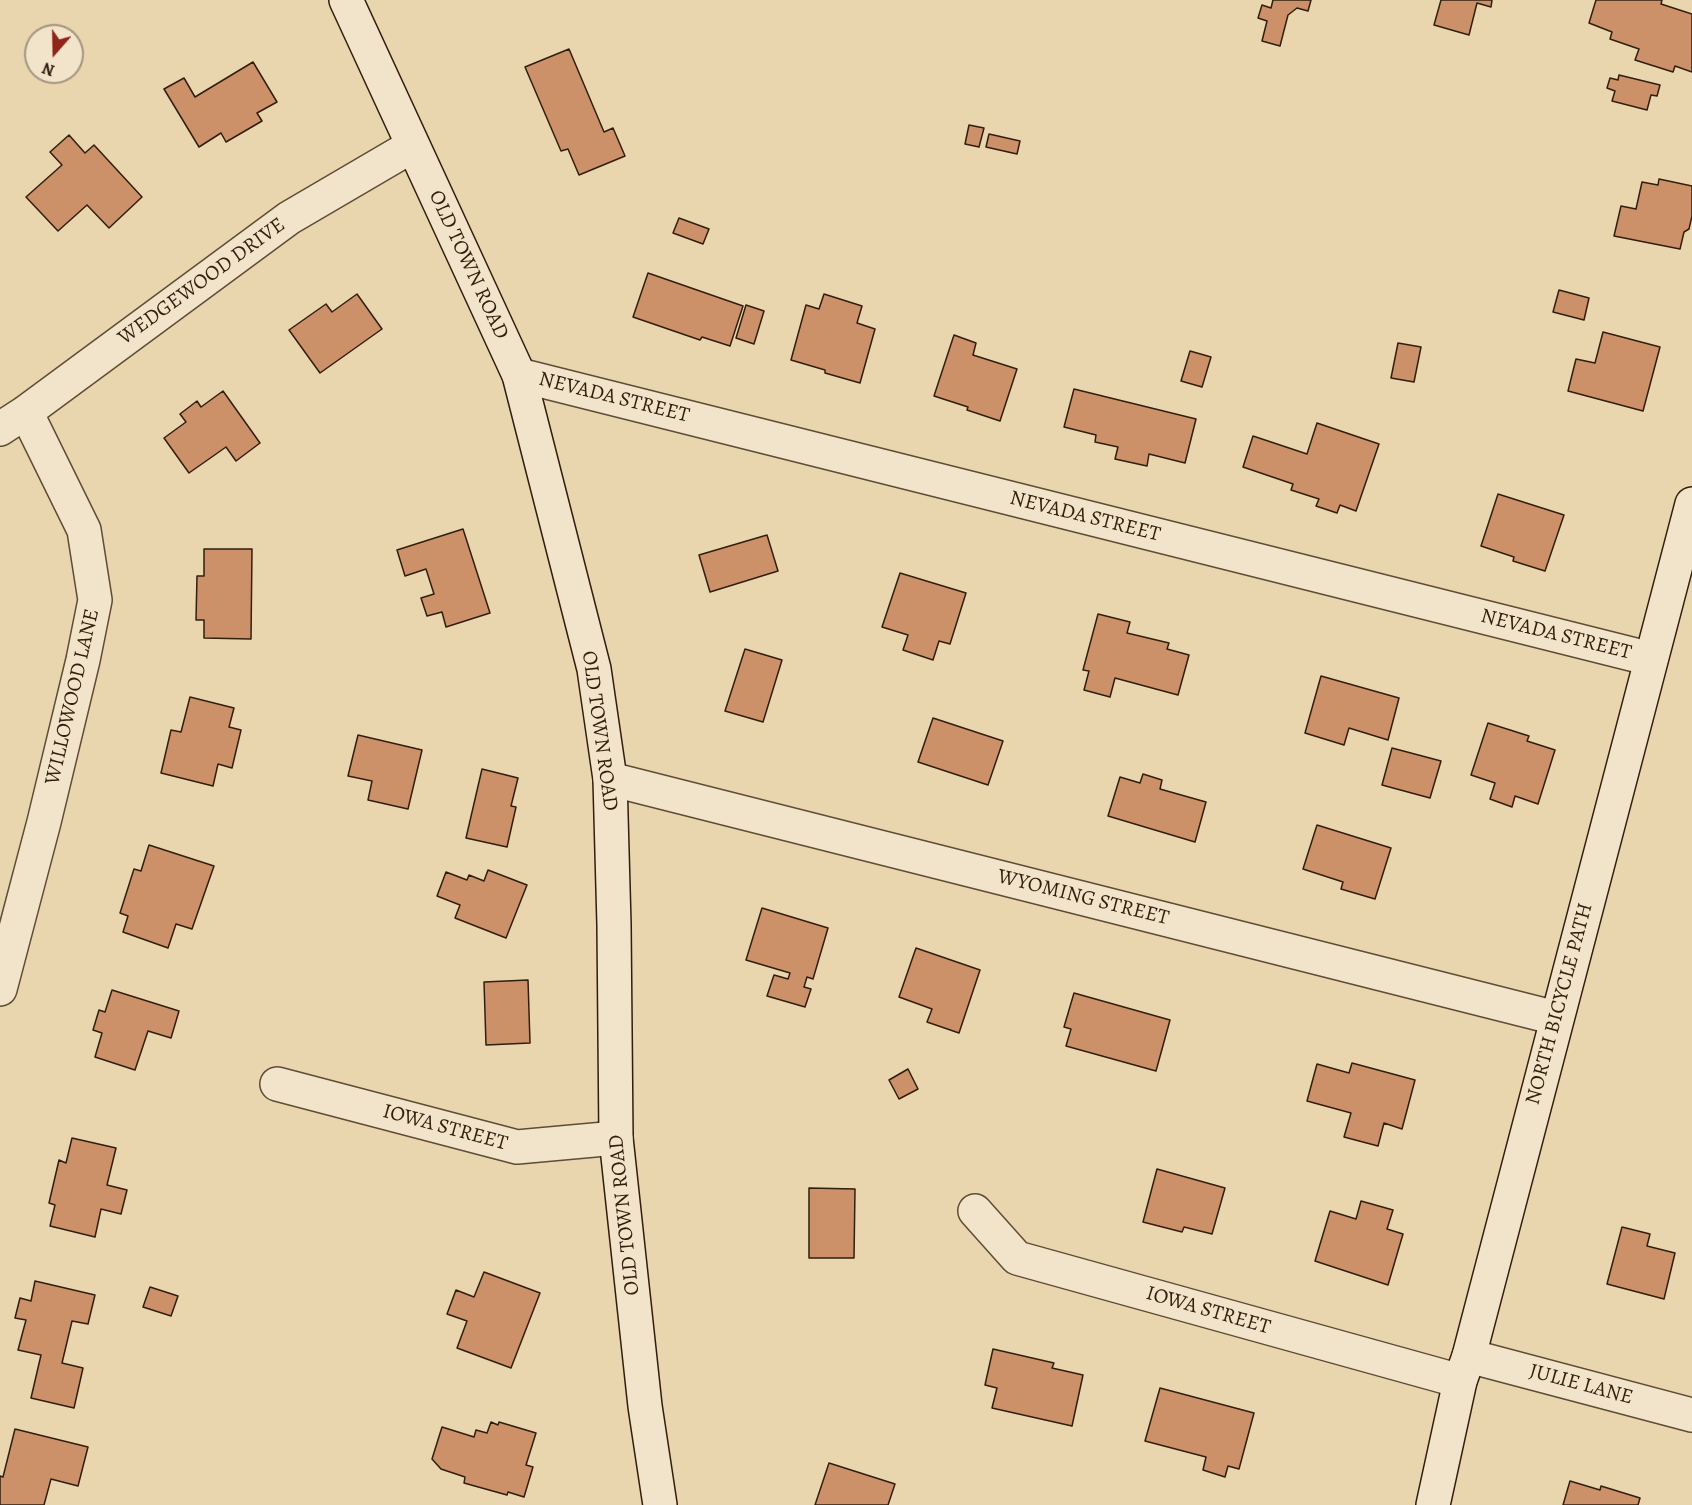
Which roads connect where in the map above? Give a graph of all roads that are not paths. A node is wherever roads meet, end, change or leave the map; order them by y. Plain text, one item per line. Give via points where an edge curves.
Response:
1 (346, 0) edge
2 (412, 146) junction
3 (519, 375) junction
4 (13, 420) edge
5 (1691, 512) edge
6 (1651, 659) junction
7 (610, 779) junction
8 (0, 989) edge
9 (1556, 1018) junction
10 (277, 1084) dead end
11 (616, 1138) junction
12 (975, 1211) dead end
13 (1465, 1369) junction
14 (1692, 1415) edge
15 (660, 1505) edge
16 (1433, 1505) edge

1 - 2 street, OLD TOWN ROAD
2 - 3 street, OLD TOWN ROAD
2 - 4 street, WEDGEWOOD DRIVE via 289,218
3 - 6 street, NEVADA STREET
3 - 7 street, OLD TOWN ROAD via 594,669
4 - 8 street, WILLOWOOD LANE via 84,530 95,600 44,822
5 - 6 street, NORTH BICYCLE PATH
6 - 9 street, NORTH BICYCLE PATH
7 - 9 street, WYOMING STREET
7 - 11 street, OLD TOWN ROAD
9 - 13 street, NORTH BICYCLE PATH
10 - 11 street, IOWA STREET via 517,1147
11 - 15 street, OLD TOWN ROAD via 645,1406
12 - 13 street, IOWA STREET via 1017,1258
13 - 14 street, JULIE LANE
13 - 16 street, NORTH BICYCLE PATH

